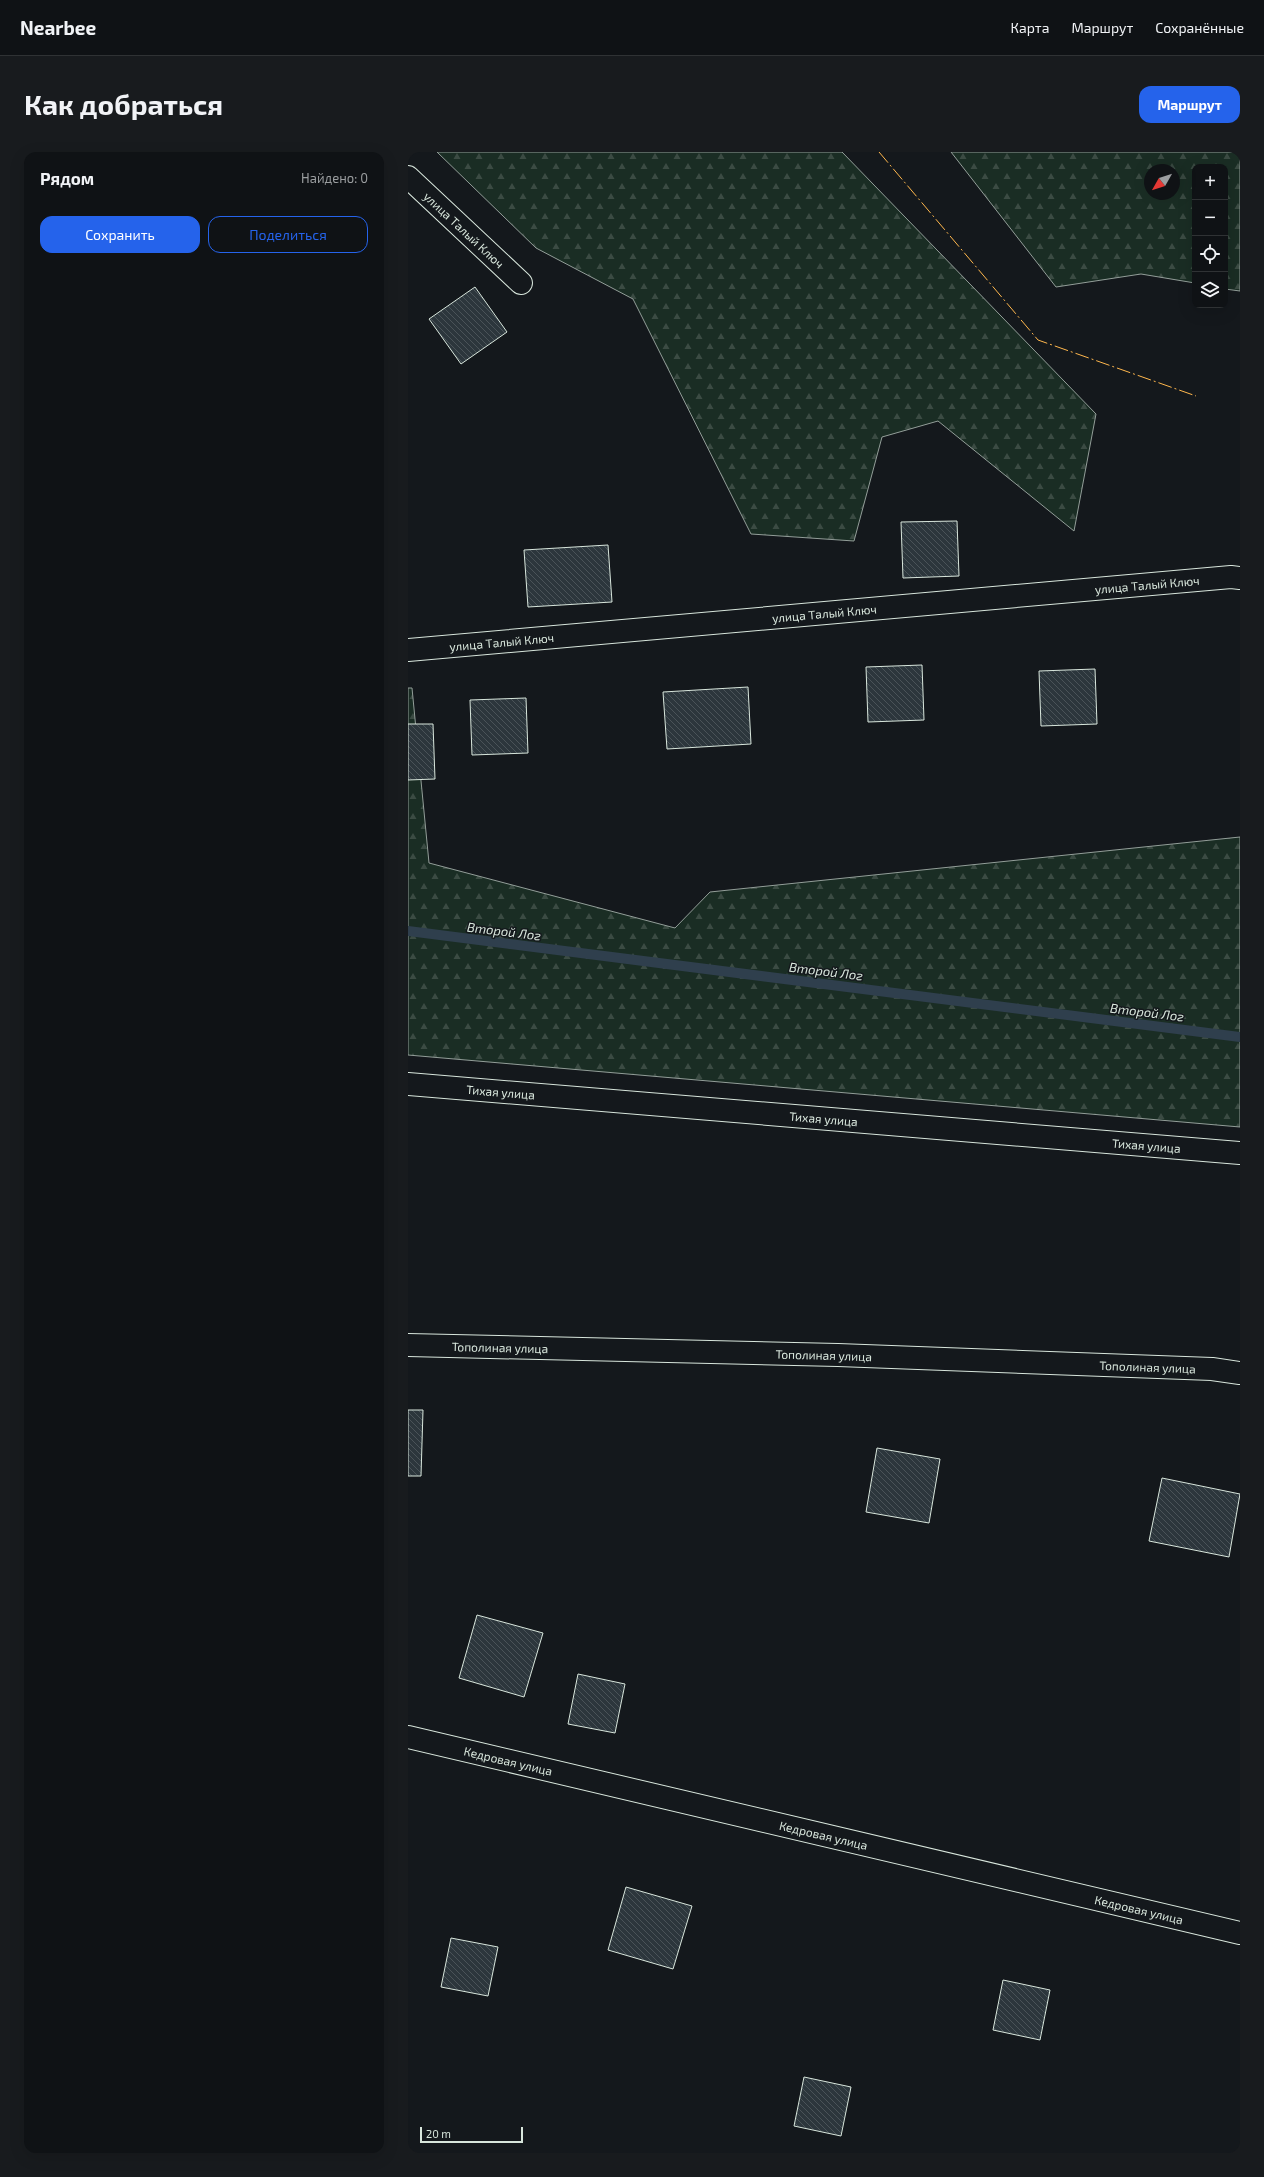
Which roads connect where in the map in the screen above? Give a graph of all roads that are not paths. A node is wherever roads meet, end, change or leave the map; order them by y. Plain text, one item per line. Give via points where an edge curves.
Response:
1 (408, 177) edge
2 (521, 283) dead end
3 (1240, 578) edge
4 (408, 650) edge
5 (408, 1084) edge
6 (1240, 1154) edge
7 (408, 1345) edge
8 (1240, 1373) edge
9 (408, 1737) edge
10 (1240, 1933) edge

1 - 2 street, улица Талый Ключ
3 - 4 street, улица Талый Ключ
5 - 6 street, Тихая улица
7 - 8 street, Тополиная улица via 838,1356 1212,1369
9 - 10 street, Кедровая улица

